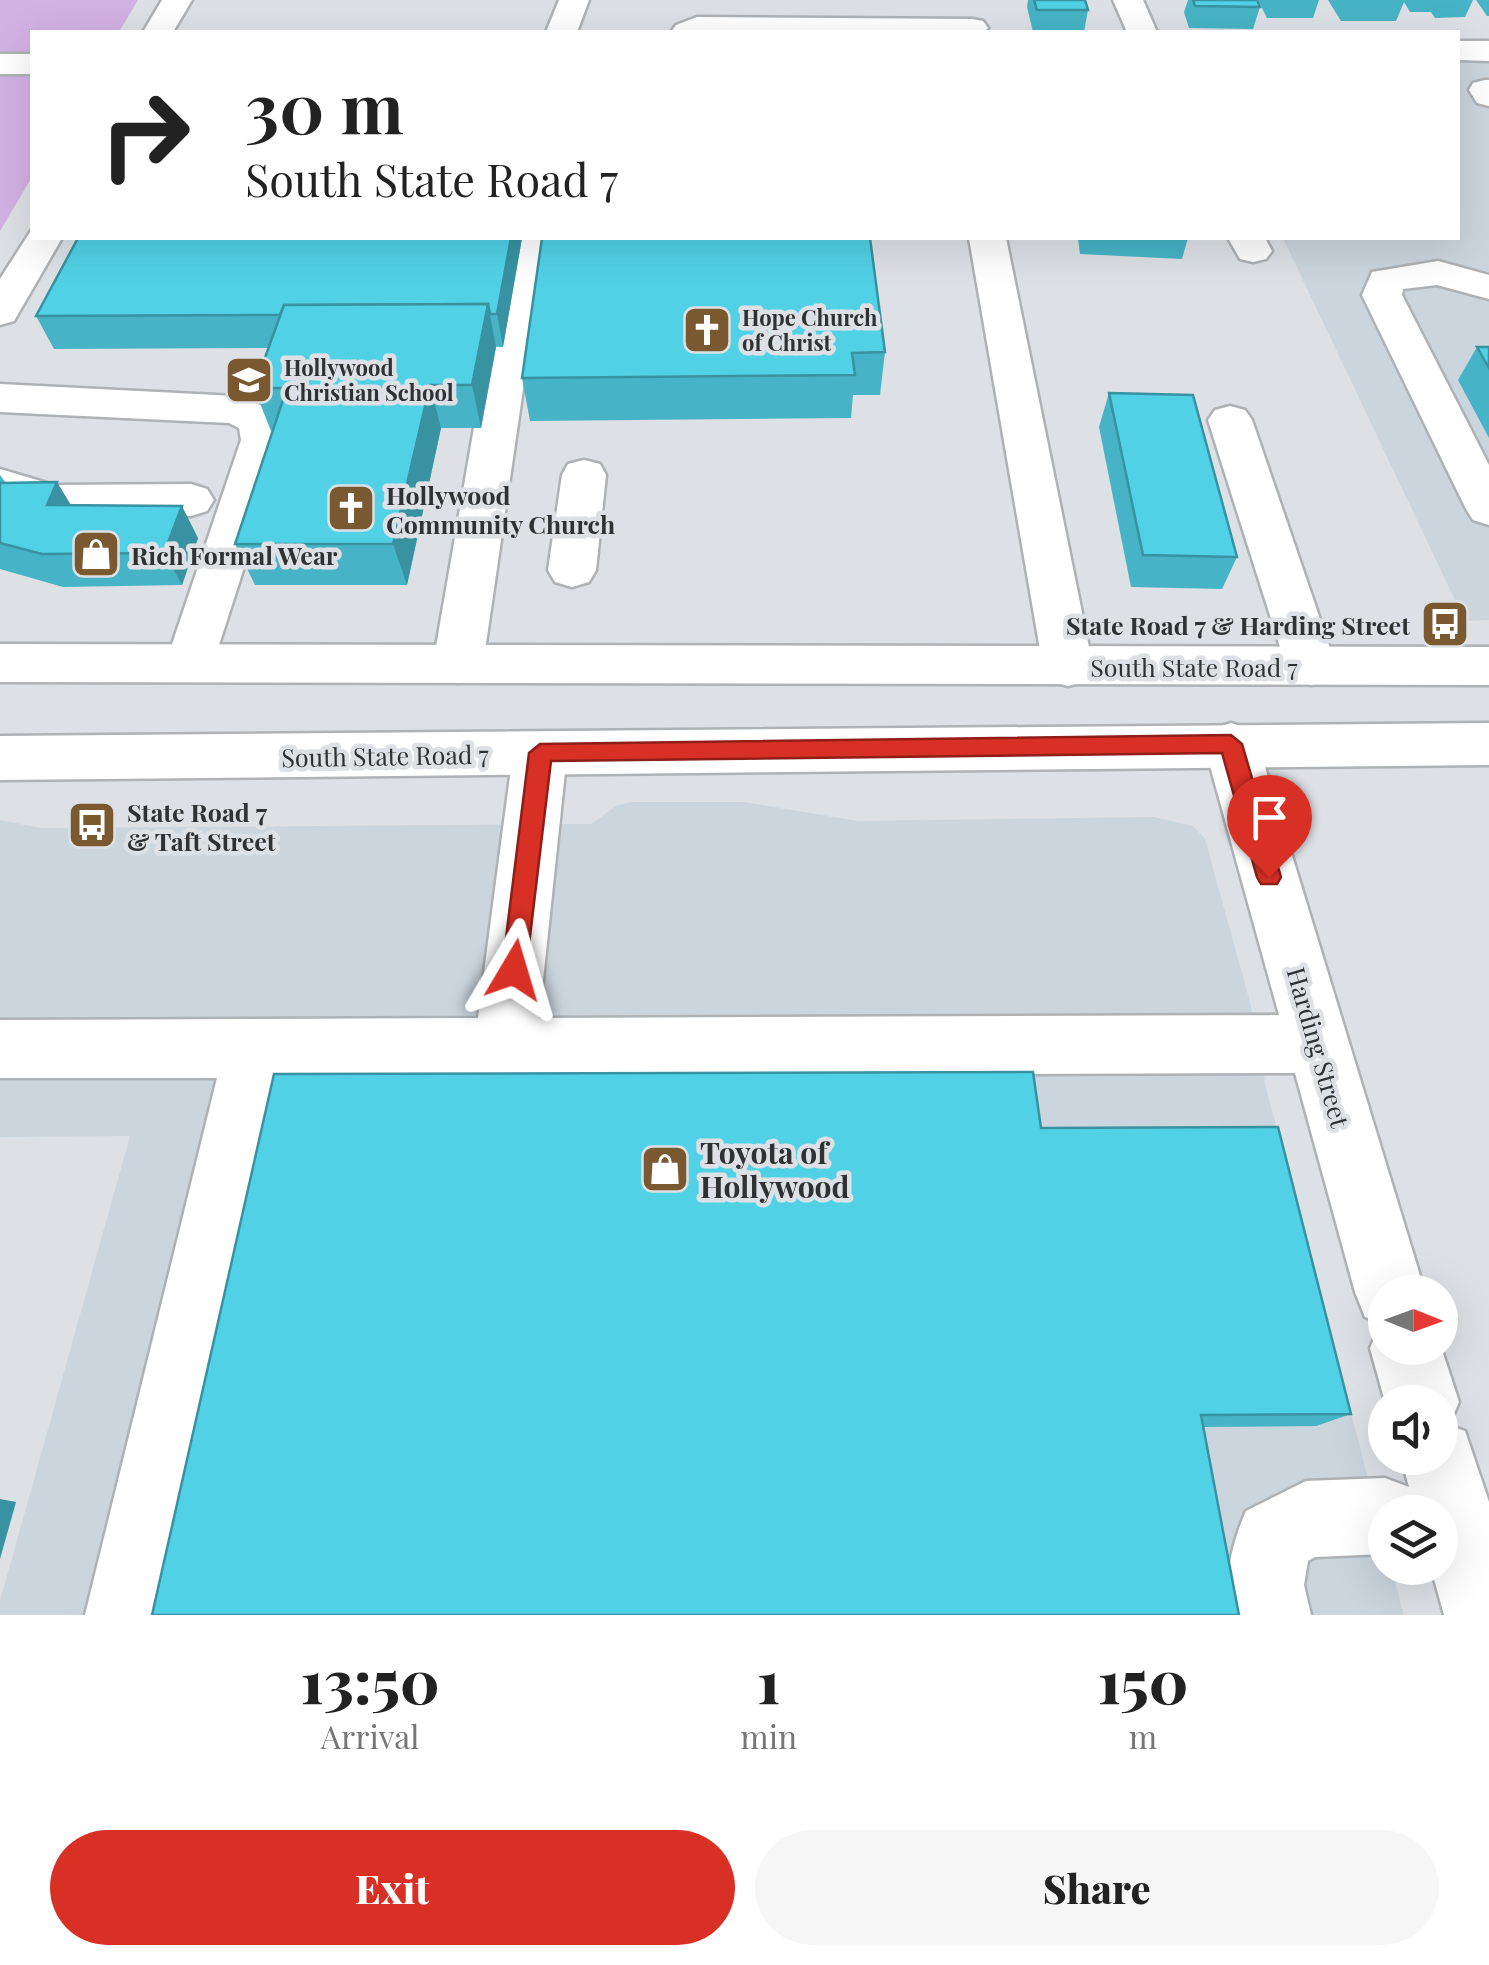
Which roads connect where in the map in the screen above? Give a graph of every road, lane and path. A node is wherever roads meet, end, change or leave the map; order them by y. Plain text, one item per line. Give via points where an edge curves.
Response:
1 (177, 0) edge
2 (574, 0) edge
3 (1128, 0) edge
4 (693, 19) edge
5 (971, 20) edge
6 (159, 30) edge
7 (563, 30) edge
8 (1141, 30) edge
9 (0, 43) edge
10 (30, 43) edge
11 (1489, 50) edge
12 (1460, 51) edge
13 (0, 64) edge
14 (30, 64) edge
15 (42, 240) edge
16 (526, 240) edge
17 (987, 240) edge
18 (1489, 287) edge
19 (1489, 312) edge
20 (0, 313) edge
21 (1398, 326) junction
22 (0, 398) edge
23 (1230, 420) dead end
24 (584, 475) dead end
25 (0, 484) edge
26 (191, 500) dead end
27 (1489, 509) edge
28 (572, 570) dead end
29 (191, 662) junction
30 (0, 663) edge
31 (458, 664) junction
32 (1311, 666) junction
33 (1489, 666) edge
34 (1068, 668) junction
35 (1231, 744) junction
36 (1489, 744) edge
37 (987, 748) junction
38 (540, 753) junction
39 (0, 758) edge
40 (1318, 1044) junction
41 (505, 1047) junction
42 (255, 1048) junction
43 (0, 1049) edge
44 (1385, 1275) edge
45 (1368, 1509) edge
46 (1458, 1561) edge
47 (125, 1615) edge
48 (1271, 1615) edge
49 (1484, 1615) edge

1 - 6 main road
2 - 7 main road
3 - 8 main road
4 - 5 main road
9 - 10 main road
11 - 12 main road
13 - 14 main road
15 - 20 main road
16 - 31 main road
17 - 34 main road
18 - 21 main road via 1438,273 1386,280 1382,295
19 - 21 main road via 1451,308
21 - 27 main road
22 - 29 main road via 236,410 259,420 263,440
23 - 32 main road
24 - 28 main road
25 - 26 main road via 52,501
29 - 30 main road, South State Road 7
29 - 31 main road, South State Road 7
31 - 34 main road, South State Road 7
32 - 33 main road, South State Road 7
32 - 34 main road, South State Road 7
32 - 35 main road via 1255,700
34 - 37 main road via 1040,716
35 - 36 main road, South State Road 7
35 - 37 main road, South State Road 7
35 - 40 main road, Harding Street
37 - 38 main road, South State Road 7
38 - 39 main road, South State Road 7
38 - 41 main road
40 - 41 main road
40 - 44 main road, Harding Street
41 - 42 main road
42 - 43 main road
42 - 47 main road
45 - 48 main road via 1306,1518 1273,1538 1264,1585
46 - 49 main road

